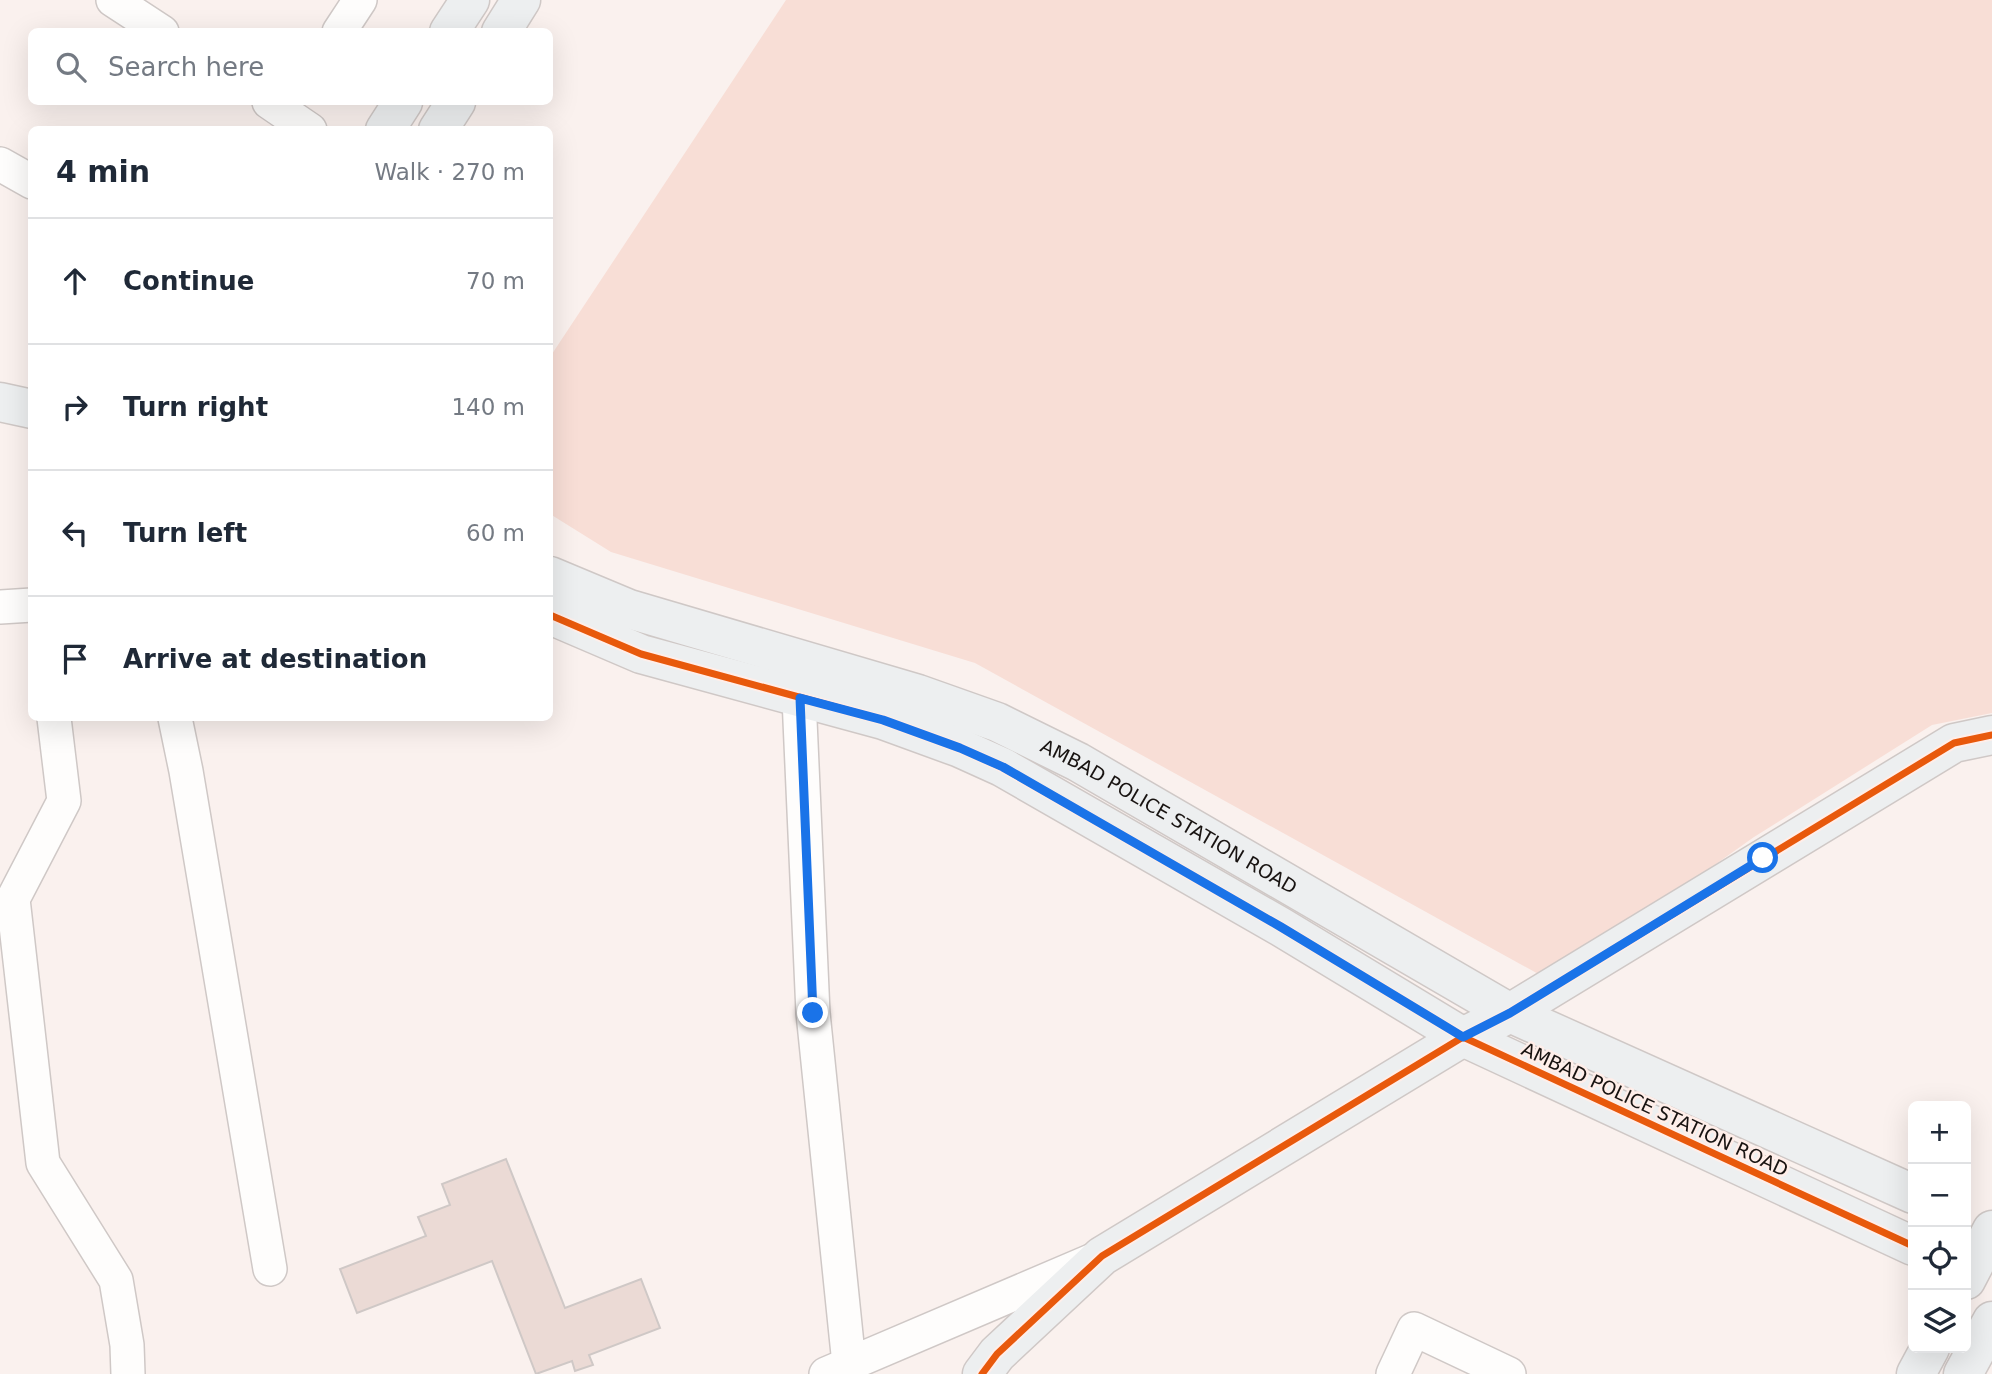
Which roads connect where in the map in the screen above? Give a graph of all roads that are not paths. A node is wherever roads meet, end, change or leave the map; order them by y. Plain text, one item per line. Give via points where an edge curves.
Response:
1 (113, 0) edge
2 (360, 0) edge
3 (470, 0) edge
4 (521, 0) edge
5 (156, 28) edge
6 (342, 28) edge
7 (452, 28) edge
8 (504, 28) edge
9 (401, 105) edge
10 (454, 105) edge
11 (388, 126) edge
12 (441, 126) edge
13 (0, 163) edge
14 (28, 180) edge
15 (0, 402) edge
16 (28, 408) edge
17 (553, 577) edge
18 (28, 605) edge
19 (0, 607) edge
20 (553, 616) edge
21 (800, 698) junction
22 (54, 721) edge
23 (176, 721) edge
24 (1992, 734) edge
25 (1510, 1013) junction
26 (1463, 1037) junction
27 (1908, 1192) edge
28 (1971, 1220) edge
29 (1992, 1230) edge
30 (1908, 1244) edge
31 (1102, 1256) junction
32 (270, 1269) dead end
33 (1973, 1276) edge
34 (1992, 1321) edge
35 (1927, 1353) edge
36 (837, 1369) edge
37 (128, 1374) edge
38 (982, 1374) edge
39 (1393, 1374) edge
40 (1509, 1374) edge
41 (1916, 1374) edge
42 (1964, 1374) edge

1 - 5 street
2 - 6 street
3 - 7 street
4 - 8 street
9 - 11 street
10 - 12 street
13 - 14 street
15 - 16 street
17 - 25 street, AMBAD POLICE STATION ROAD via 629,609 918,694 997,722 1078,762
18 - 19 street
20 - 21 street, AMBAD POLICE STATION ROAD via 641,654
21 - 26 street, AMBAD POLICE STATION ROAD via 883,720 1003,767
21 - 36 street via 813,1013
22 - 37 street via 64,801 13,899 43,1163 116,1280
23 - 32 street
24 - 25 street via 1954,743
25 - 26 street
25 - 27 street, AMBAD POLICE STATION ROAD
26 - 30 street, AMBAD POLICE STATION ROAD
26 - 31 street
28 - 29 street
29 - 33 street
31 - 36 street
31 - 38 street via 997,1354
34 - 42 street
35 - 41 street
39 - 40 street via 1414,1329

